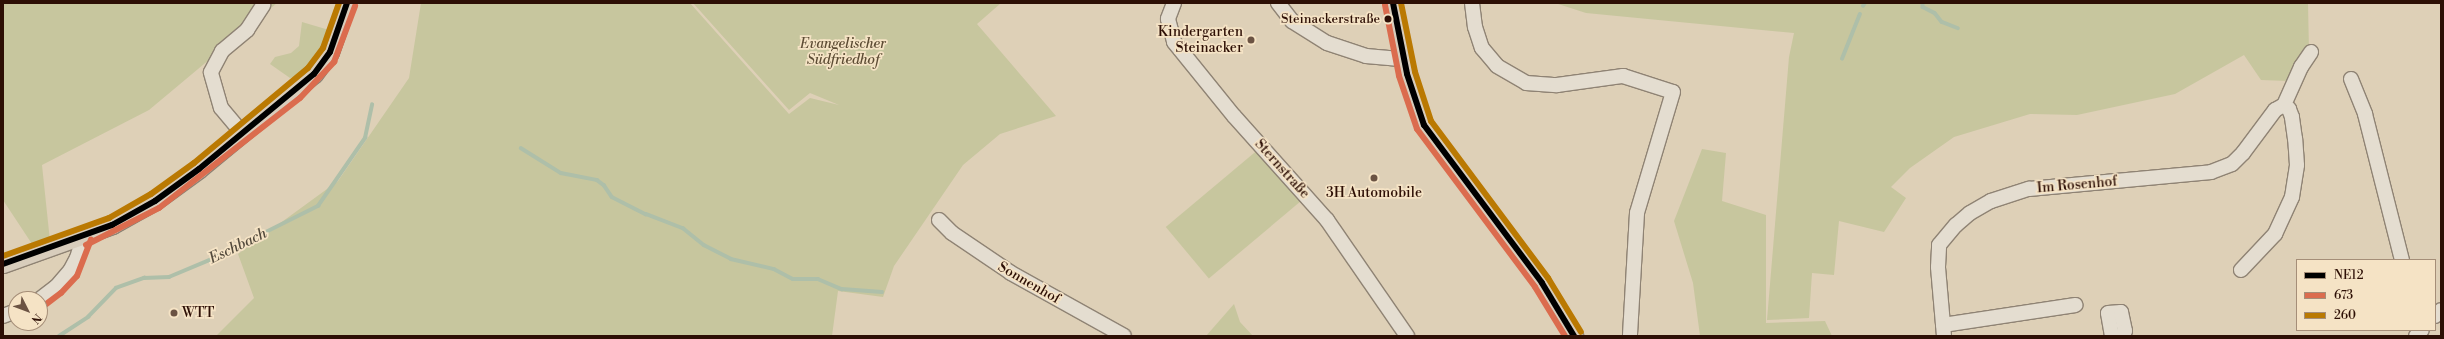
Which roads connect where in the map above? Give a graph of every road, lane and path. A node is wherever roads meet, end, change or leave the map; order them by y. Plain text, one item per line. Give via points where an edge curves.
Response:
1 (347, 3) edge
2 (1174, 3) edge
3 (1278, 3) edge
4 (1393, 3) edge
5 (1472, 3) edge
6 (263, 6) dead end
7 (2311, 52) dead end
8 (1403, 59) junction
9 (2351, 79) dead end
10 (2284, 105) junction
11 (243, 134) junction
12 (939, 220) dead end
13 (83, 238) junction
14 (2402, 259) edge
15 (3, 264) edge
16 (2241, 270) dead end
17 (48, 293) edge
18 (2076, 305) dead end
19 (1943, 331) edge
20 (1124, 336) edge
21 (1407, 336) edge
22 (1574, 336) edge
23 (1630, 336) edge
24 (2112, 336) edge
25 (2124, 336) edge

1 - 11 main road via 333,44 319,69
2 - 21 street, Sternstraße via 1168,19 1174,42 1234,116 1327,220
3 - 8 street via 1292,21 1327,43 1366,56
4 - 8 main road
5 - 23 street via 1476,32 1482,48 1497,66 1526,83 1558,85 1623,76 1673,92 1637,213
6 - 11 street via 247,30 222,51 211,72 221,108
7 - 10 street, Im Rosenhof via 2301,67
8 - 22 main road via 1416,108 1424,125 1542,282
9 - 14 street via 2365,114
10 - 16 street via 2292,117 2295,139 2297,165 2293,192 2275,234
10 - 19 street, Im Rosenhof via 2275,110 2239,157 2220,169 2029,189 1991,202 1970,214 1956,225 1939,245 1938,267
11 - 13 main road via 155,201 126,219
12 - 20 street, Sonnenhof via 963,241 1011,274
13 - 15 main road
13 - 17 street via 78,258 70,271
18 - 19 street, Im Rosenhof
24 - 25 street via 2108,313 2121,312

